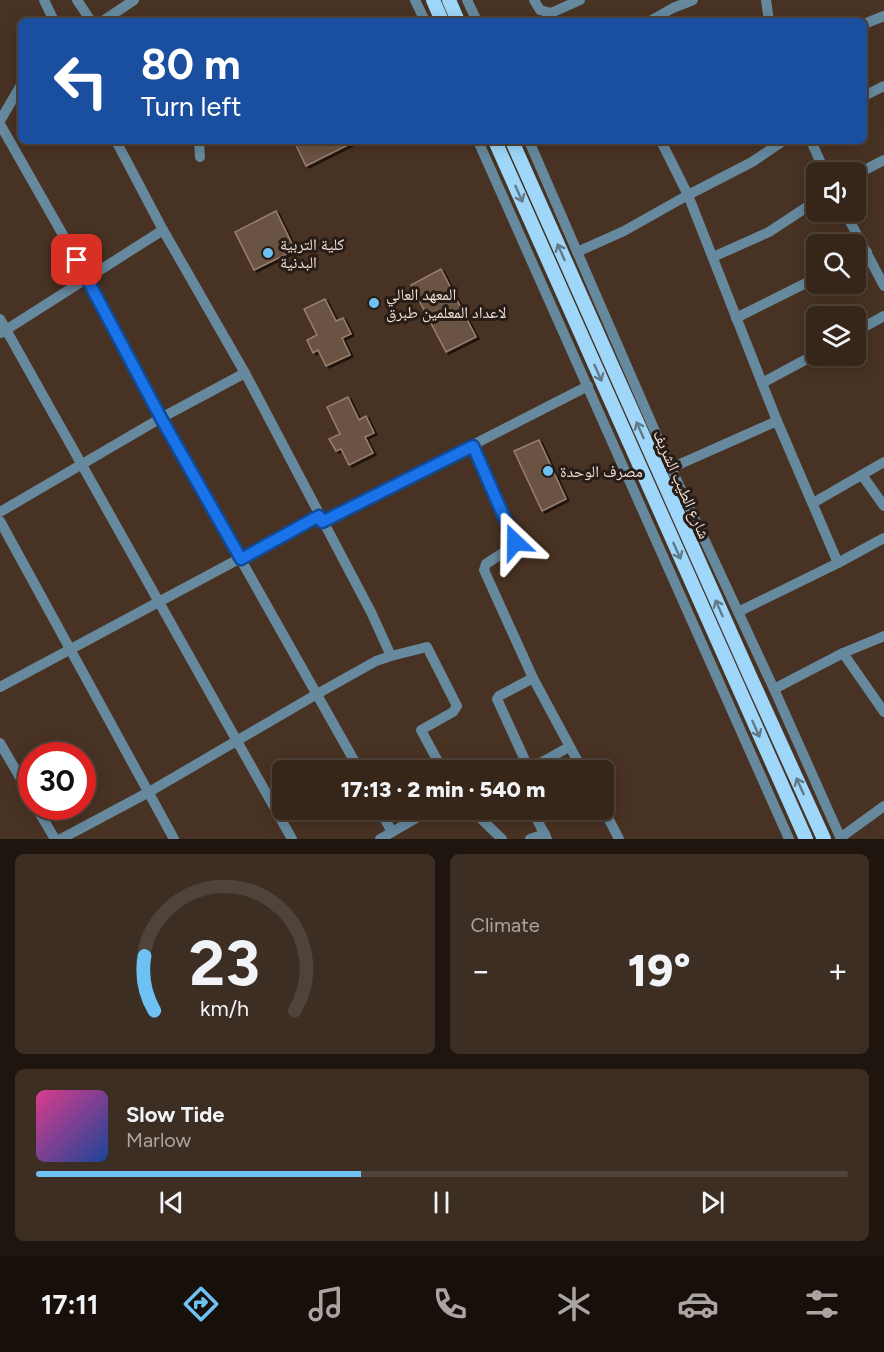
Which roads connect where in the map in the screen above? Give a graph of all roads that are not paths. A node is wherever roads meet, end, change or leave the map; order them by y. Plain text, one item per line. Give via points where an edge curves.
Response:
1 (44, 0) edge
2 (77, 0) edge
3 (134, 0) edge
4 (416, 0) edge
5 (433, 0) edge
6 (449, 0) edge
7 (468, 0) edge
8 (534, 0) edge
9 (580, 0) edge
10 (693, 0) edge
11 (765, 0) edge
12 (884, 16) edge
13 (53, 18) edge
14 (89, 18) edge
15 (107, 18) edge
16 (424, 18) edge
17 (441, 18) edge
18 (457, 18) edge
19 (476, 18) edge
20 (656, 18) edge
21 (768, 18) edge
22 (867, 23) edge
23 (884, 86) edge
24 (18, 90) edge
25 (867, 94) edge
26 (0, 123) edge
27 (118, 144) edge
28 (199, 144) edge
29 (479, 144) edge
30 (496, 144) edge
31 (513, 144) edge
32 (530, 144) edge
33 (662, 144) edge
34 (779, 144) edge
35 (812, 144) edge
36 (200, 157) dead end
37 (884, 160) edge
38 (820, 162) edge
39 (866, 169) edge
40 (688, 195) junction
41 (806, 208) edge
42 (850, 222) edge
43 (163, 230) junction
44 (577, 252) junction
45 (867, 252) joint
46 (713, 257) junction
47 (88, 279) junction
48 (806, 283) edge
49 (884, 286) edge
50 (884, 316) edge
51 (736, 318) junction
52 (0, 319) edge
53 (866, 326) edge
54 (3, 331) edge
55 (806, 359) edge
56 (245, 373) junction
57 (762, 383) junction
58 (588, 386) junction
59 (161, 418) junction
60 (777, 421) junction
61 (473, 446) junction
62 (884, 462) edge
63 (80, 465) junction
64 (671, 468) junction
65 (862, 475) junction
66 (813, 503) junction
67 (884, 506) edge
68 (0, 512) edge
69 (321, 519) junction
70 (0, 521) edge
71 (884, 538) edge
72 (241, 559) junction
73 (838, 563) junction
74 (159, 602) junction
75 (738, 612) junction
76 (884, 636) edge
77 (70, 649) junction
78 (843, 653) junction
79 (391, 656) junction
80 (533, 678) junction
81 (0, 687) edge
82 (774, 689) junction
83 (317, 694) junction
84 (884, 711) edge
85 (235, 741) junction
86 (0, 743) edge
87 (569, 747) junction
88 (352, 760) edge
89 (437, 760) edge
90 (523, 760) edge
91 (545, 760) edge
92 (577, 760) edge
93 (18, 774) edge
94 (149, 792) junction
95 (272, 806) edge
96 (884, 806) edge
97 (44, 820) edge
98 (280, 820) edge
99 (385, 820) edge
100 (413, 820) edge
101 (482, 820) edge
102 (537, 820) edge
103 (609, 820) edge
104 (392, 832) junction
105 (546, 836) edge
106 (841, 838) edge
107 (55, 839) edge
108 (61, 839) edge
109 (174, 839) edge
110 (292, 839) edge
111 (380, 839) edge
112 (502, 839) edge
113 (530, 839) edge
114 (619, 839) edge
115 (789, 839) edge
116 (806, 839) edge
117 (824, 839) edge

1 - 13 street
2 - 14 street
3 - 15 street
4 - 16 street
5 - 17 main road
6 - 18 main road
7 - 19 street
8 - 9 street via 540,10 551,13
10 - 20 street
11 - 21 street
12 - 22 street
23 - 25 street
24 - 26 street
26 - 47 street
27 - 43 street
28 - 36 street
29 - 58 street
30 -> 116 main road, شارع الطيب الشريف
117 -> 31 main road, شارع الطيب الشريف
32 - 44 street
33 - 40 street
34 - 40 street
35 - 38 street
37 - 39 street
40 - 44 street
40 - 46 street
41 - 46 street via 769,232
42 - 45 street
43 - 47 street
43 - 56 street
44 - 64 street
45 - 49 street
46 - 51 street
47 - 54 street
47 - 59 street
48 - 51 street
50 - 53 street
51 - 57 street
52 - 54 street
54 - 63 street
55 - 57 street
56 - 59 street
56 - 69 street
57 - 60 street
58 - 61 street
58 - 115 street
59 - 63 street
59 - 72 street
60 - 64 street
60 - 66 street
61 - 69 street
61 - 80 street via 515,542 486,564 484,570
62 - 65 street
63 - 68 street
63 - 74 street
64 - 75 street
65 - 66 street
65 - 67 street
66 - 73 street
69 - 72 street
69 - 79 street
70 - 77 street
71 - 73 street
72 - 74 street
72 - 83 street
73 - 75 street
74 - 77 street
74 - 85 street
75 - 82 street
76 - 78 street
77 - 81 street
77 - 94 street
78 - 82 street
78 - 84 street
79 - 83 street
79 - 89 street via 428,647 457,706 421,730
80 - 87 street
80 - 90 street via 497,699
82 - 106 street
83 - 85 street
83 - 88 street
85 - 94 street
85 - 95 street
86 - 93 street
87 - 91 street
87 - 92 street
94 - 108 street
94 - 109 street
96 - 106 street
97 - 107 street
98 - 110 street
99 - 104 street
100 - 104 street
101 - 112 street
102 - 105 street
103 - 114 street
104 - 111 street
105 - 113 street

